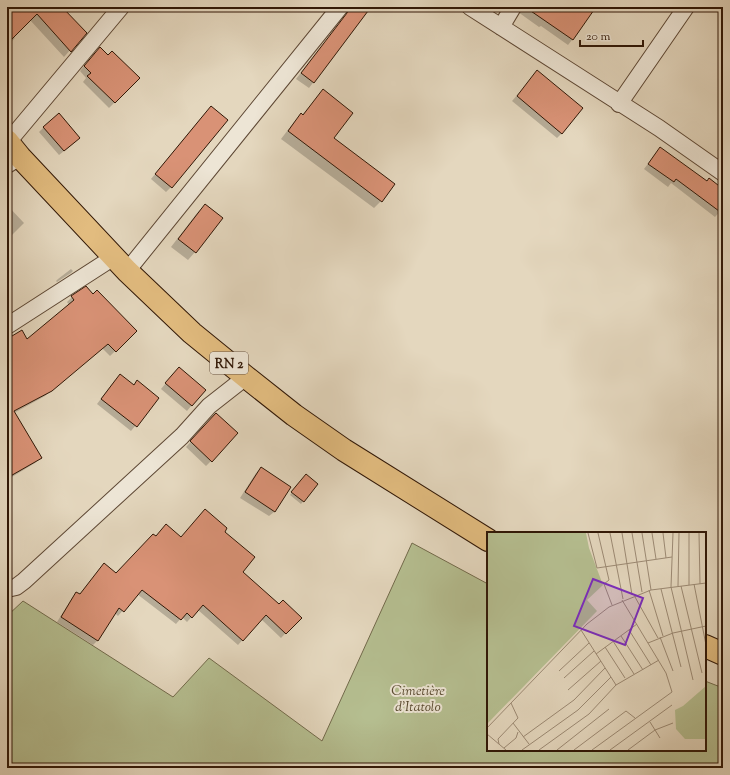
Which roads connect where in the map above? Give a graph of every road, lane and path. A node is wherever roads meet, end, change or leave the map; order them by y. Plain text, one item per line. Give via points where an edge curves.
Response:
1 (121, 7) edge
2 (340, 7) edge
3 (470, 7) edge
4 (513, 7) edge
5 (686, 7) edge
6 (501, 27) junction
7 (619, 104) junction
8 (10, 151) edge
9 (723, 173) edge
10 (121, 264) junction
11 (7, 326) edge
12 (246, 377) junction
13 (487, 539) edge
14 (7, 589) edge
15 (706, 646) edge
16 (723, 654) edge

1 - 8 street
2 - 10 street
3 - 6 street
4 - 6 street
5 - 7 street
6 - 7 street
7 - 9 street via 659,128
8 - 10 highway, RN 2
10 - 11 street
10 - 12 highway, RN 2 via 192,332
12 - 13 highway, RN 2 via 294,416 344,450
12 - 14 street via 209,406 182,436 20,584
15 - 16 highway

